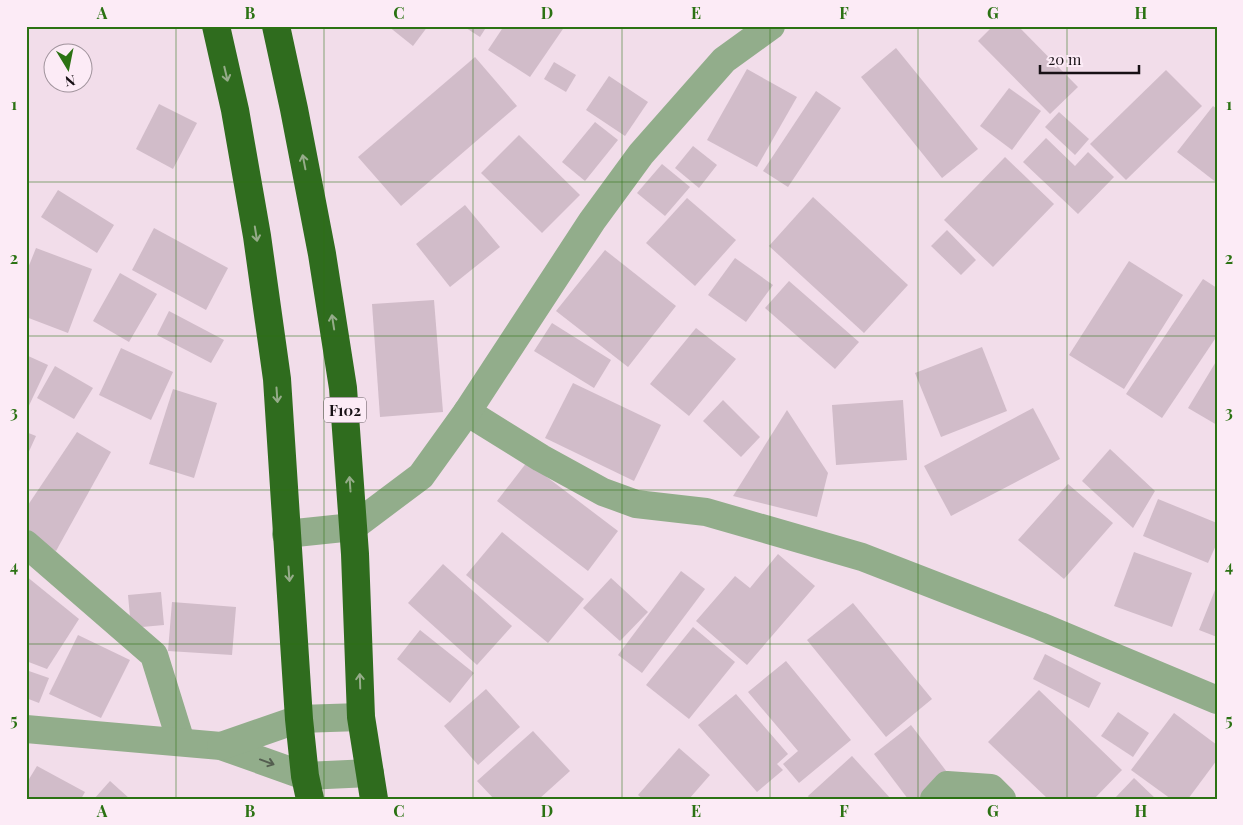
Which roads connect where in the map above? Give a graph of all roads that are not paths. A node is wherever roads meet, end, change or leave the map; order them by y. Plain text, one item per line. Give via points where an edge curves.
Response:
1 (216, 26) edge
2 (276, 26) edge
3 (771, 26) edge
4 (468, 412) junction
5 (353, 527) junction
6 (286, 534) junction
7 (26, 544) edge
8 (1217, 700) edge
9 (361, 717) junction
10 (299, 719) junction
11 (26, 728) edge
12 (181, 742) junction
13 (221, 746) junction
14 (372, 786) edge
15 (308, 788) edge
16 (934, 799) edge
17 (1002, 799) edge

1 -> 6 highway via 259,255 276,380
5 -> 2 highway, F102 via 343,388 322,254
3 - 4 street via 724,60 641,154 592,221
4 - 5 street via 421,476
4 - 8 street via 603,492 636,504 706,512 862,558 1040,626
5 - 6 street
9 -> 5 highway, F102
6 -> 10 highway
7 - 12 street via 154,655
9 - 10 street
9 - 14 highway, F102
10 - 13 street
10 - 15 highway
11 - 12 street
12 - 13 street
13 -> 15 street
14 - 15 street
16 - 17 street via 947,785 991,788

